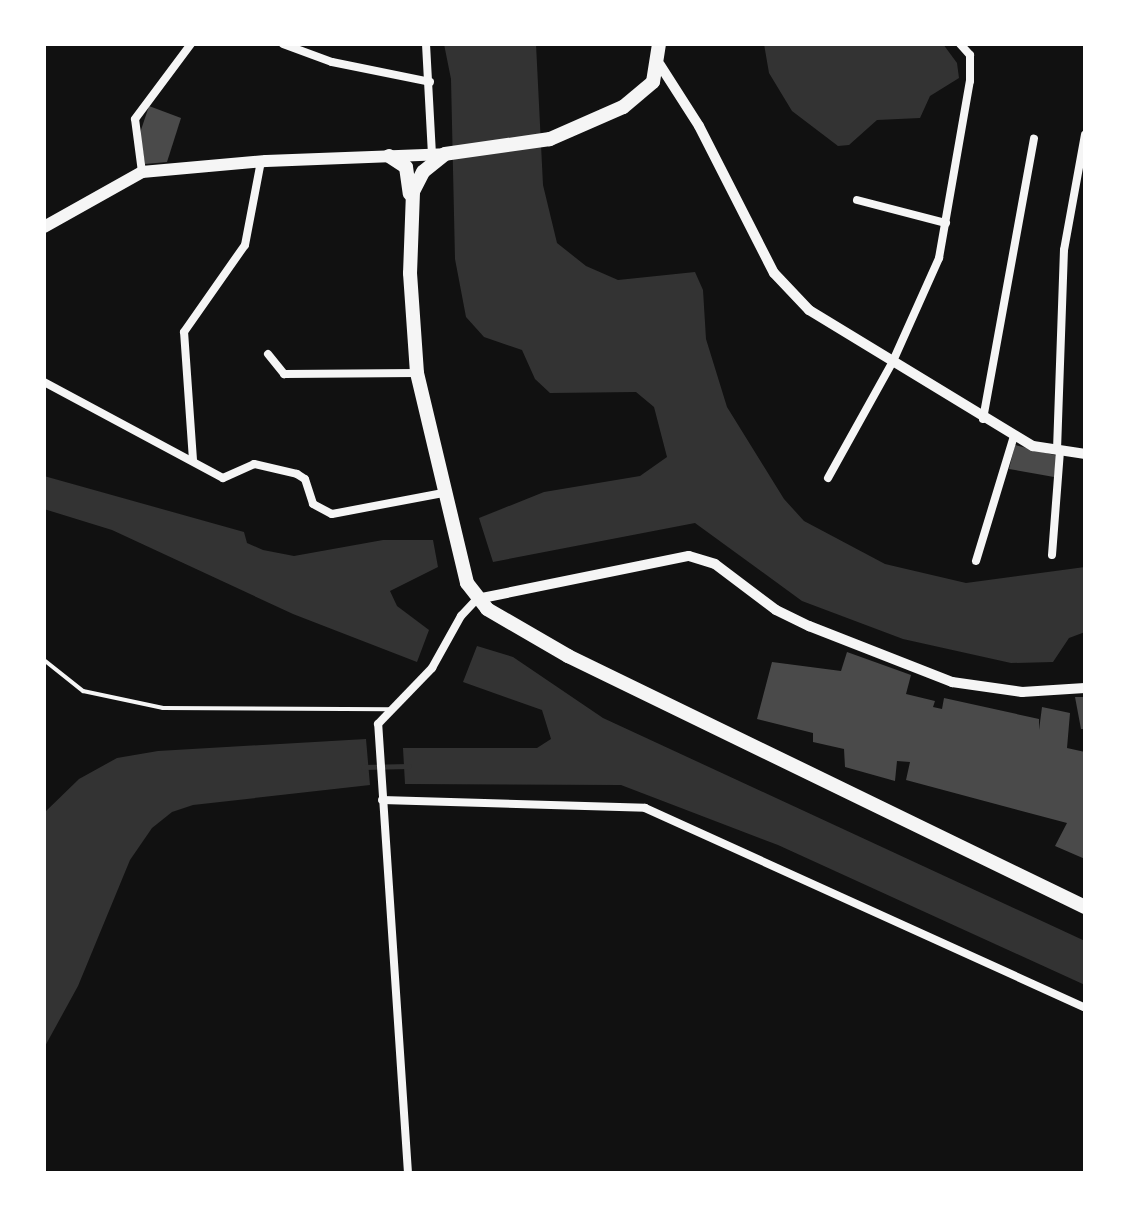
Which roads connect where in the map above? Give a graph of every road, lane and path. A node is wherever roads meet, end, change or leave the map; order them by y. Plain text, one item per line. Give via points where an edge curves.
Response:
1 (191, 44) edge
2 (283, 44) edge
3 (426, 44) edge
4 (632, 44) edge
5 (659, 44) edge
6 (960, 44) edge
7 (660, 65) junction
8 (430, 82) junction
9 (1085, 135) edge
10 (1034, 139) dead end
11 (438, 154) junction
12 (389, 156) junction
13 (261, 161) junction
14 (142, 172) junction
15 (857, 200) dead end
16 (410, 202) junction
17 (946, 223) junction
18 (44, 227) edge
19 (268, 354) dead end
20 (893, 361) junction
21 (417, 373) junction
22 (44, 382) edge
23 (983, 419) junction
24 (1014, 436) junction
25 (1059, 450) junction
26 (1085, 454) edge
27 (193, 460) junction
28 (828, 478) dead end
29 (443, 493) junction
30 (1052, 555) dead end
31 (976, 561) dead end
32 (477, 599) junction
33 (44, 660) edge
34 (1085, 688) edge
35 (392, 709) junction
36 (382, 800) junction
37 (1085, 907) edge
38 (1085, 1008) edge
39 (408, 1173) edge

1 - 14 street via 135,119
2 - 8 street via 332,62
3 - 8 street
4 - 5 lane
5 - 7 main road
6 - 17 street via 970,55 970,81
7 - 11 main road via 653,82 635,99 575,132
7 - 20 street via 699,126 774,273 809,310
8 - 11 street
9 - 25 street via 1064,250
10 - 23 street
11 - 12 main road
11 - 16 main road
12 - 13 main road
12 - 16 main road via 406,167
13 - 14 main road
13 - 27 street via 245,245 184,332
14 - 18 main road
15 - 17 street
16 - 21 main road
17 - 20 street via 939,258
19 - 21 street via 284,374
20 - 23 street
20 - 28 street
21 - 29 main road
22 - 27 street
23 - 24 street
24 - 25 street
24 - 31 street
25 - 26 street
25 - 30 street
27 - 29 street via 223,478 254,464 297,474 305,479 313,504 332,514
29 - 32 main road via 464,574
32 - 34 street via 689,556 715,564 776,610 809,626 939,677 1022,692
32 - 35 street via 461,616 432,668
32 - 37 main road via 568,656 665,706
33 - 35 lane via 83,691 163,708
35 - 36 street via 377,730
36 - 38 street via 645,808
36 - 39 street

